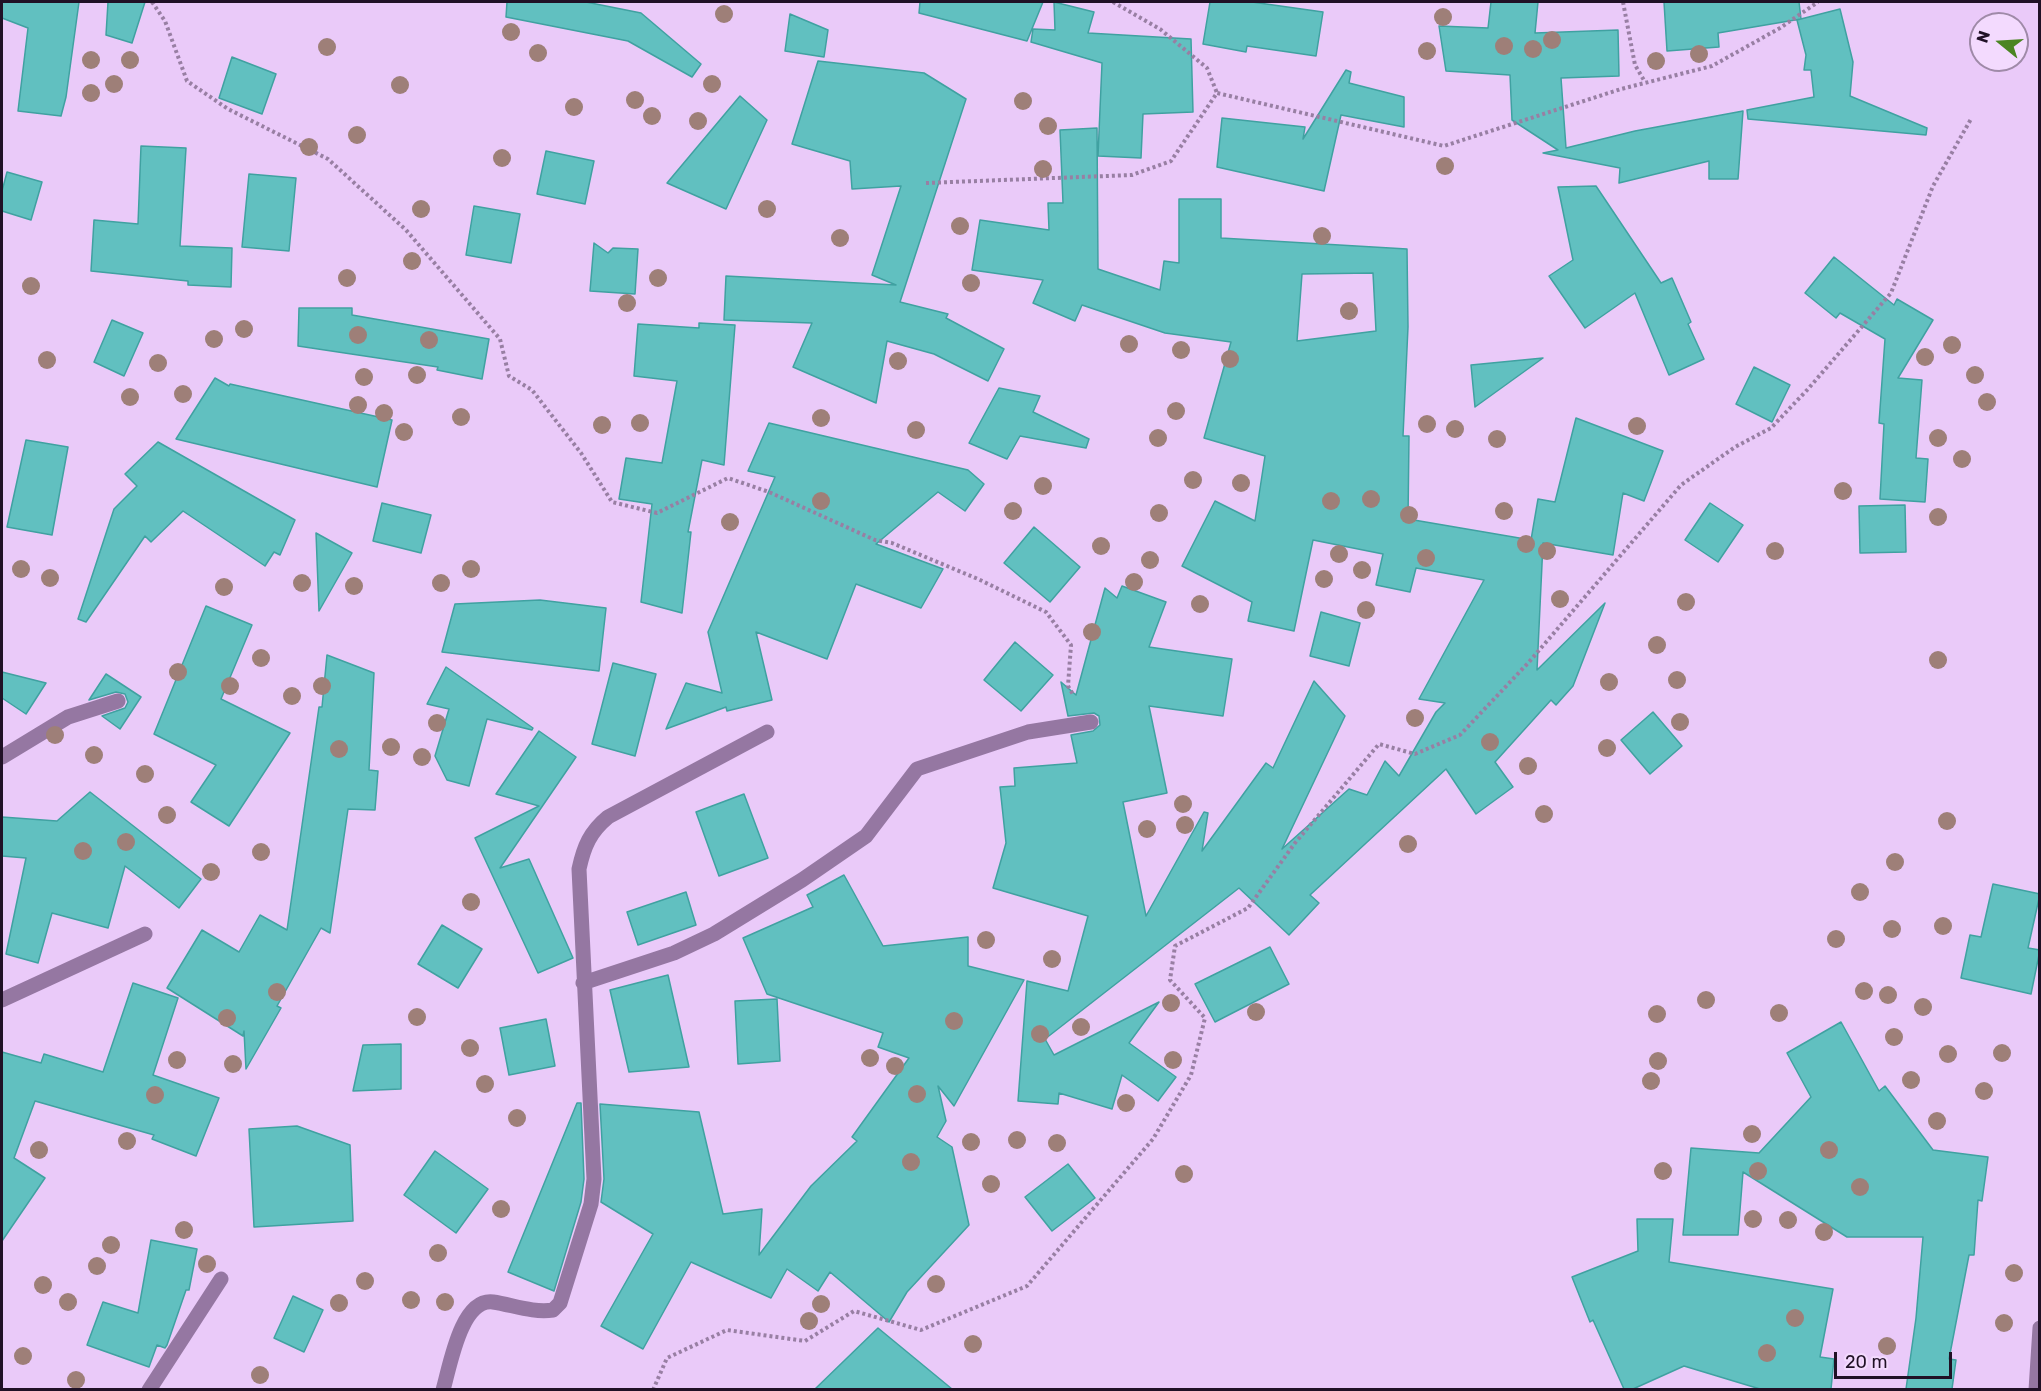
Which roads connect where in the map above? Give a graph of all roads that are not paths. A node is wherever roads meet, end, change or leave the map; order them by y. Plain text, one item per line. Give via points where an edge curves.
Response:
1 (118, 701) dead end
2 (1091, 722) road end
3 (767, 732) dead end
4 (2, 757) edge
5 (144, 934) dead end
6 (583, 983) junction
7 (2, 1000) edge
8 (221, 1279) dead end
9 (2040, 1328) edge
10 (149, 1389) edge
11 (443, 1389) edge
12 (2036, 1389) edge

1 - 4 street via 68,717
2 - 6 street via 1028,732 917,768 866,836 801,880 714,934 674,953
3 - 6 street via 608,817 593,830 584,846 579,869
5 - 7 street
6 - 11 street via 594,1179 591,1204 560,1303 543,1312 480,1303 469,1312
8 - 10 street
9 - 12 street

